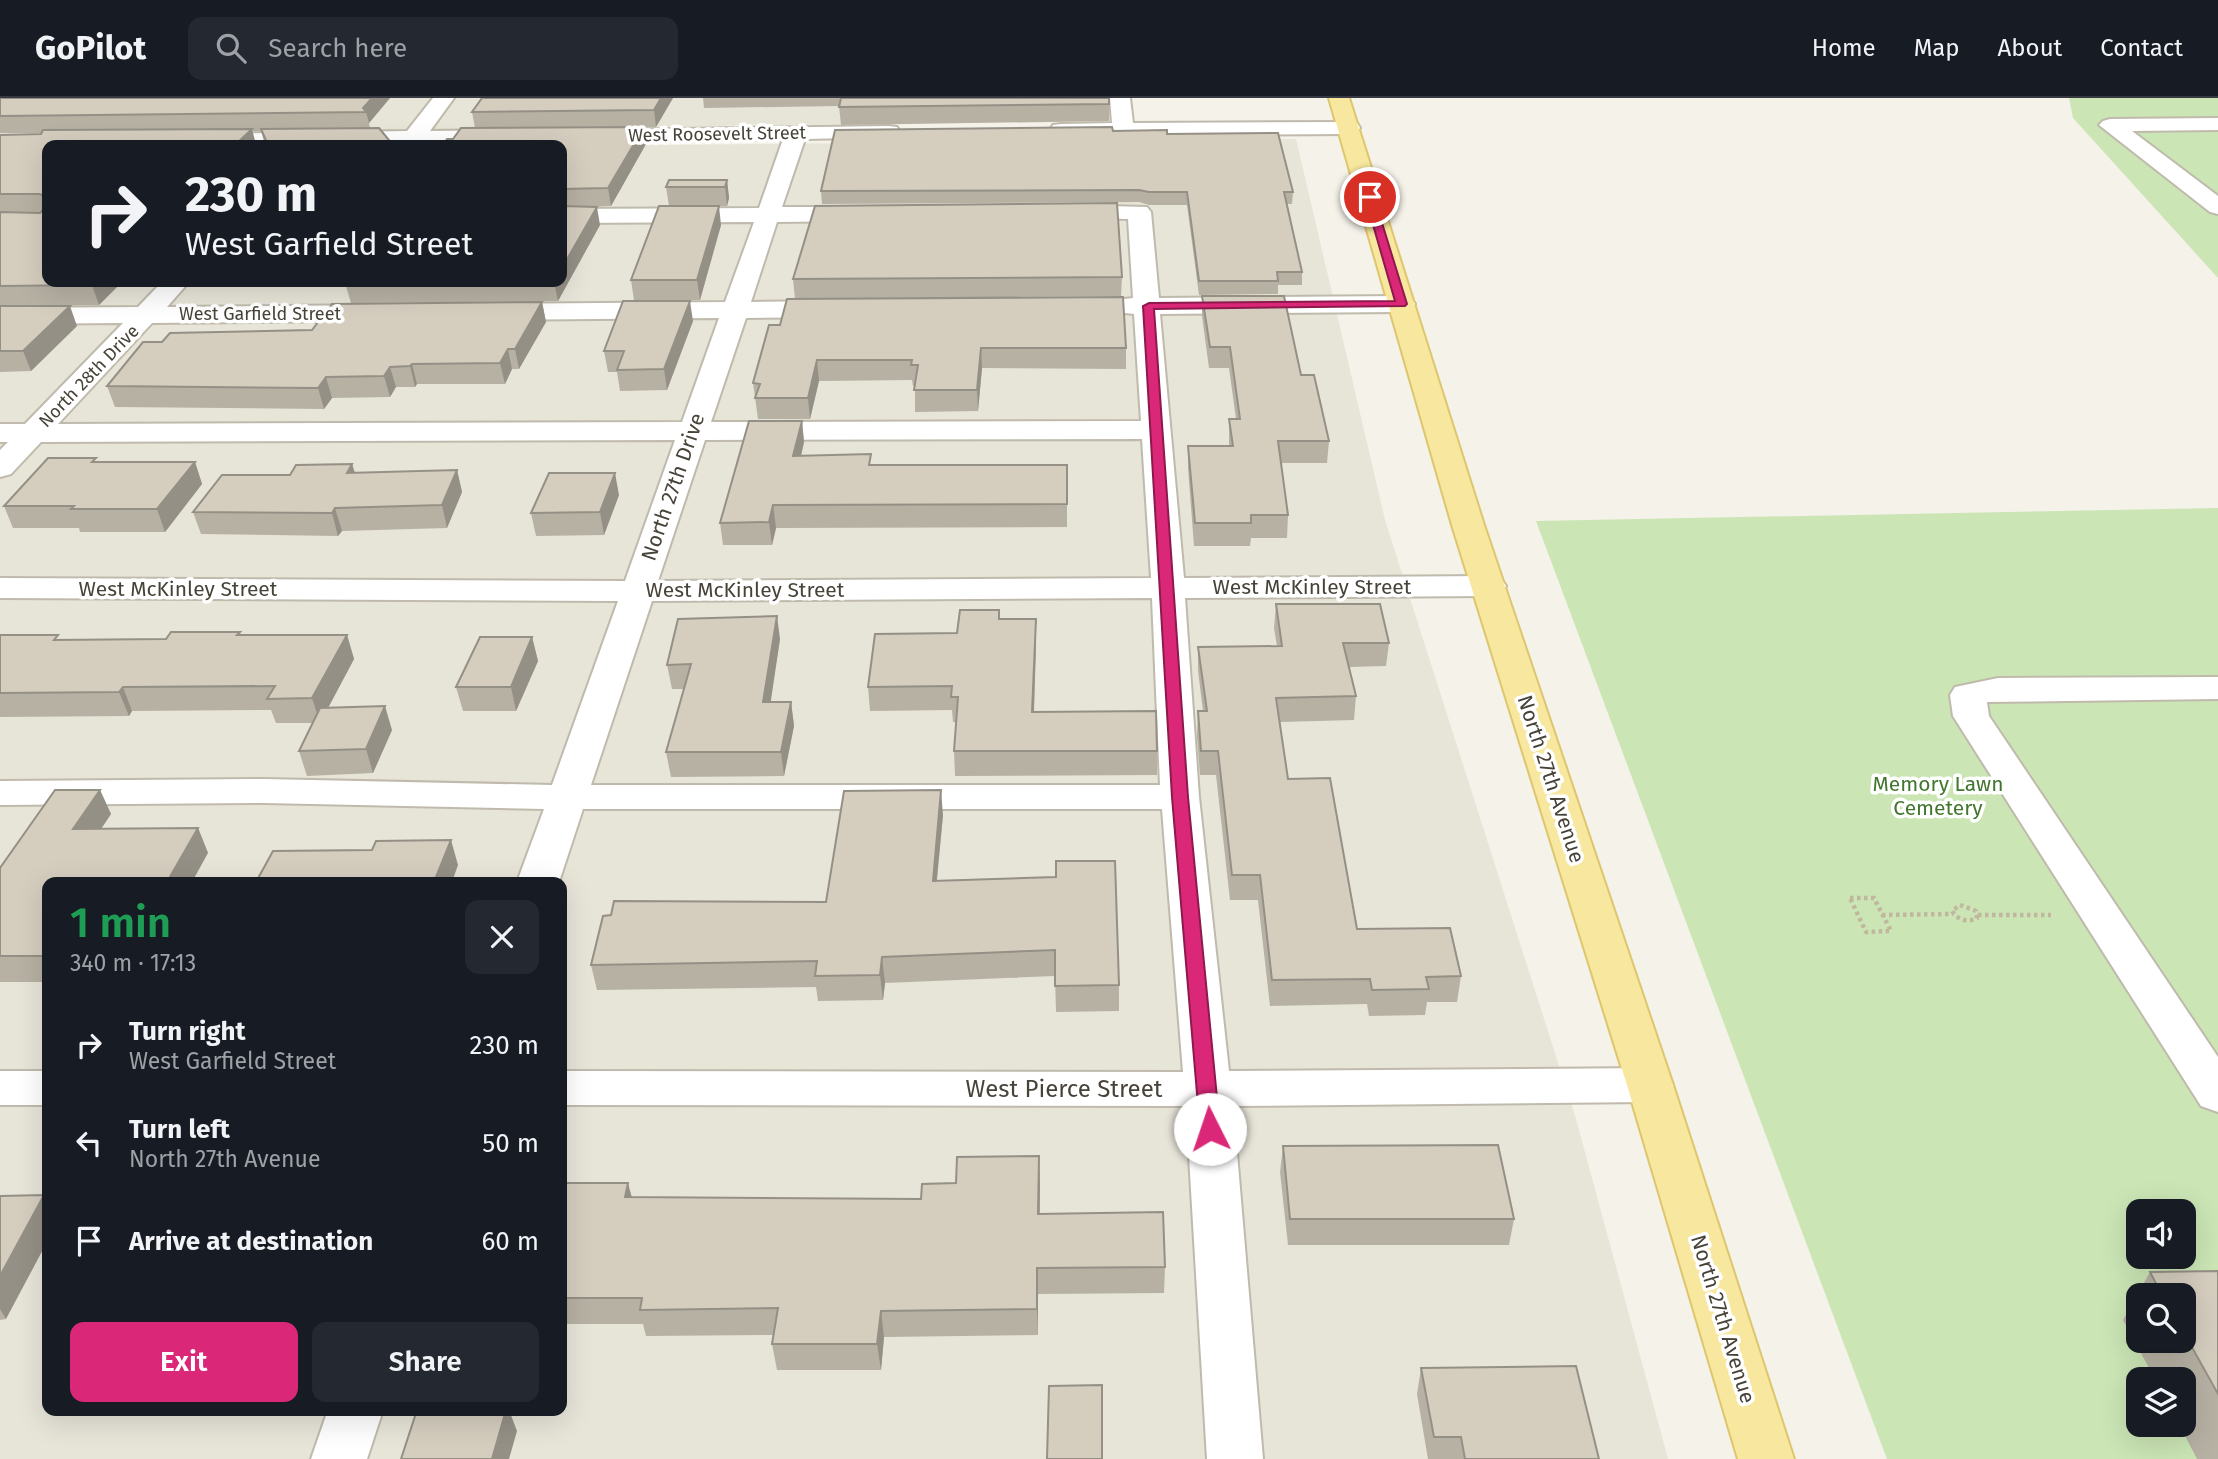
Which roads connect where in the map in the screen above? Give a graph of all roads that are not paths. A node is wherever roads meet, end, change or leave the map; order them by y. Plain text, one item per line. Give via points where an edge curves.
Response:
1 (444, 98) edge
2 (1119, 98) edge
3 (2139, 105) dead end
4 (1344, 113) edge
5 (2218, 124) edge
6 (2167, 125) junction
7 (1041, 130) edge
8 (1123, 130) junction
9 (905, 132) edge
10 (796, 133) junction
11 (522, 136) edge
12 (577, 136) edge
13 (412, 138) junction
14 (356, 140) edge
15 (2218, 207) edge
16 (1029, 212) edge
17 (891, 213) edge
18 (767, 214) junction
19 (567, 216) edge
20 (172, 287) edge
21 (1402, 304) junction
22 (1149, 306) junction
23 (1093, 307) edge
24 (858, 309) edge
25 (735, 310) junction
26 (469, 312) edge
27 (399, 313) edge
28 (147, 315) junction
29 (0, 316) edge
30 (1157, 430) junction
31 (0, 433) edge
32 (34, 433) junction
33 (692, 433) junction
34 (0, 468) edge
35 (1489, 586) junction
36 (0, 588) edge
37 (1168, 588) junction
38 (638, 591) junction
39 (2218, 688) edge
40 (0, 793) edge
41 (567, 797) junction
42 (1180, 797) junction
43 (540, 877) edge
44 (1650, 1085) junction
45 (0, 1088) edge
46 (42, 1088) edge
47 (567, 1088) edge
48 (1208, 1089) junction
49 (2218, 1094) edge
50 (354, 1416) edge
51 (339, 1459) edge
52 (1235, 1459) edge
53 (1766, 1459) edge

1 - 13 street
2 - 8 street
3 - 6 street
4 - 8 street
4 - 21 main road, North 27th Avenue
5 - 6 street
6 - 15 street via 2110,125
7 - 8 street
9 - 10 street, West Roosevelt Street
10 - 12 street, West Roosevelt Street
10 - 18 street, North 27th Drive
11 - 13 street
13 - 14 street
16 - 22 street via 1139,212
17 - 18 street
18 - 19 street
18 - 25 street, North 27th Drive
20 - 28 street, North 28th Drive
21 - 22 street
21 - 35 main road, North 27th Avenue
22 - 23 street
22 - 30 street
24 - 25 street
25 - 26 street
25 - 33 street, North 27th Drive
27 - 28 street, West Garfield Street
28 - 29 street, West Garfield Street
28 - 32 street, North 28th Drive
30 - 33 street
30 - 37 street
31 - 32 street
32 - 33 street
32 - 34 street, North 28th Drive
33 - 38 street, North 27th Drive
35 - 37 street, West McKinley Street
35 - 44 main road, North 27th Avenue
36 - 38 street, West McKinley Street
37 - 38 street, West McKinley Street
37 - 42 street
38 - 41 street, North 27th Drive
39 - 49 street via 1998,689 1968,695 1970,716
40 - 41 street via 264,790
41 - 42 street
41 - 43 street, North 27th Drive
42 - 48 street
44 - 48 street, West Pierce Street
44 - 53 main road, North 27th Avenue
45 - 46 street
47 - 48 street, West Pierce Street
48 - 52 street
50 - 51 street

